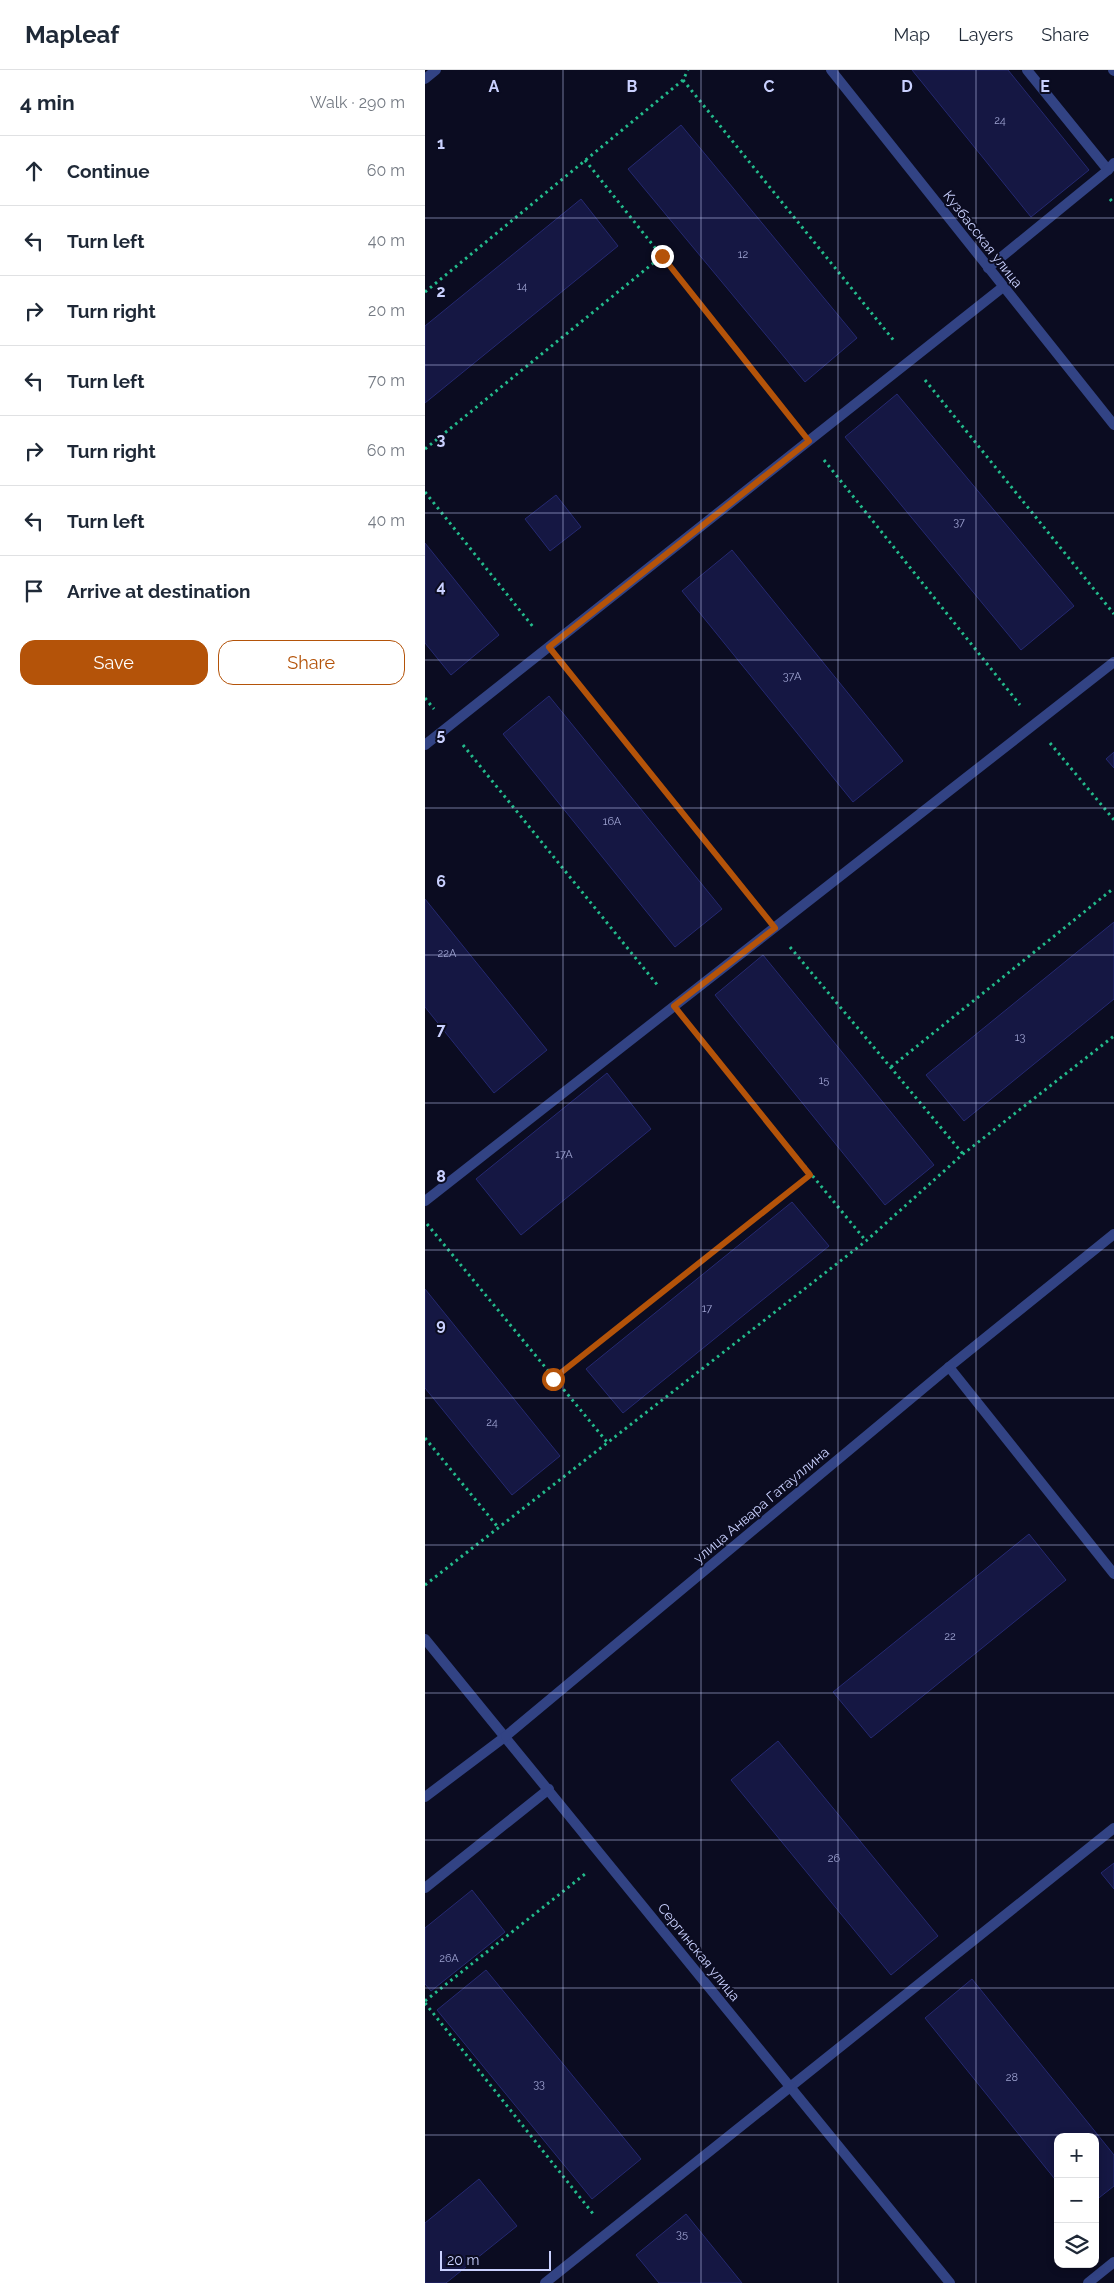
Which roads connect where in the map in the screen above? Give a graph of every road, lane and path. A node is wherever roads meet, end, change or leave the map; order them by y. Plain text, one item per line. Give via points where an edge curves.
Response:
1 (436, 70) edge
2 (688, 70) edge
3 (831, 70) edge
4 (1027, 70) edge
5 (425, 79) edge
6 (585, 160) junction
7 (1111, 167) edge
8 (662, 256) junction
9 (988, 268) junction
10 (1003, 287) junction
11 (425, 292) edge
12 (1114, 424) edge
13 (809, 441) junction
14 (425, 449) edge
15 (425, 492) edge
16 (549, 647) junction
17 (1114, 662) edge
18 (425, 698) edge
19 (1035, 724) junction
20 (449, 727) junction
21 (425, 745) edge
22 (1114, 820) edge
23 (1114, 888) edge
24 (775, 928) junction
25 (674, 1006) junction
26 (1114, 1036) edge
27 (891, 1067) junction
28 (963, 1154) junction
29 (810, 1175) junction
30 (425, 1201) edge
31 (425, 1222) edge
32 (1114, 1234) edge
33 (866, 1241) junction
34 (949, 1367) junction
35 (553, 1379) junction
36 (425, 1438) edge
37 (607, 1442) junction
38 (497, 1526) junction
39 (1114, 1574) edge
40 (425, 1584) edge
41 (425, 1639) edge
42 (506, 1736) junction
43 (549, 1789) junction
44 (425, 1797) edge
45 (1114, 1828) edge
46 (605, 1858) junction
47 (425, 1888) edge
48 (425, 2002) edge
49 (790, 2087) junction
50 (608, 2233) junction
51 (1114, 2262) edge
52 (545, 2283) edge
53 (950, 2283) edge
54 (1088, 2283) edge

1 - 5 street
2 - 6 path via 683,80
3 - 9 street, Кузбасская улица
4 - 7 street
6 - 8 path
6 - 11 path
7 - 9 street
8 - 13 path
8 - 14 path
9 - 10 street, Кузбасская улица
10 - 12 street, Кузбасская улица
10 - 13 street
13 - 16 street
13 - 19 path
15 - 16 path
16 - 20 street
16 - 24 path
17 - 19 street
18 - 20 path
19 - 22 path
19 - 24 street
20 - 21 street
20 - 25 path
23 - 27 path
24 - 25 street
24 - 27 path
25 - 29 path
25 - 30 street
26 - 28 path
27 - 28 path
28 - 33 path
29 - 33 path
29 - 35 path
31 - 35 path
32 - 34 street, улица Анвара Гатауллина
33 - 37 path
34 - 39 street
34 - 42 street, улица Анвара Гатауллина
35 - 37 path
36 - 38 path
37 - 38 path
38 - 40 path
41 - 42 street, Сергинская улица
42 - 43 street, Сергинская улица
42 - 44 street, улица Анвара Гатауллина
43 - 46 street, Сергинская улица
43 - 47 street
45 - 49 street
46 - 48 path
46 - 49 street, Сергинская улица
48 - 50 path
49 - 50 street
49 - 53 street, Сергинская улица
50 - 52 street
51 - 54 street

